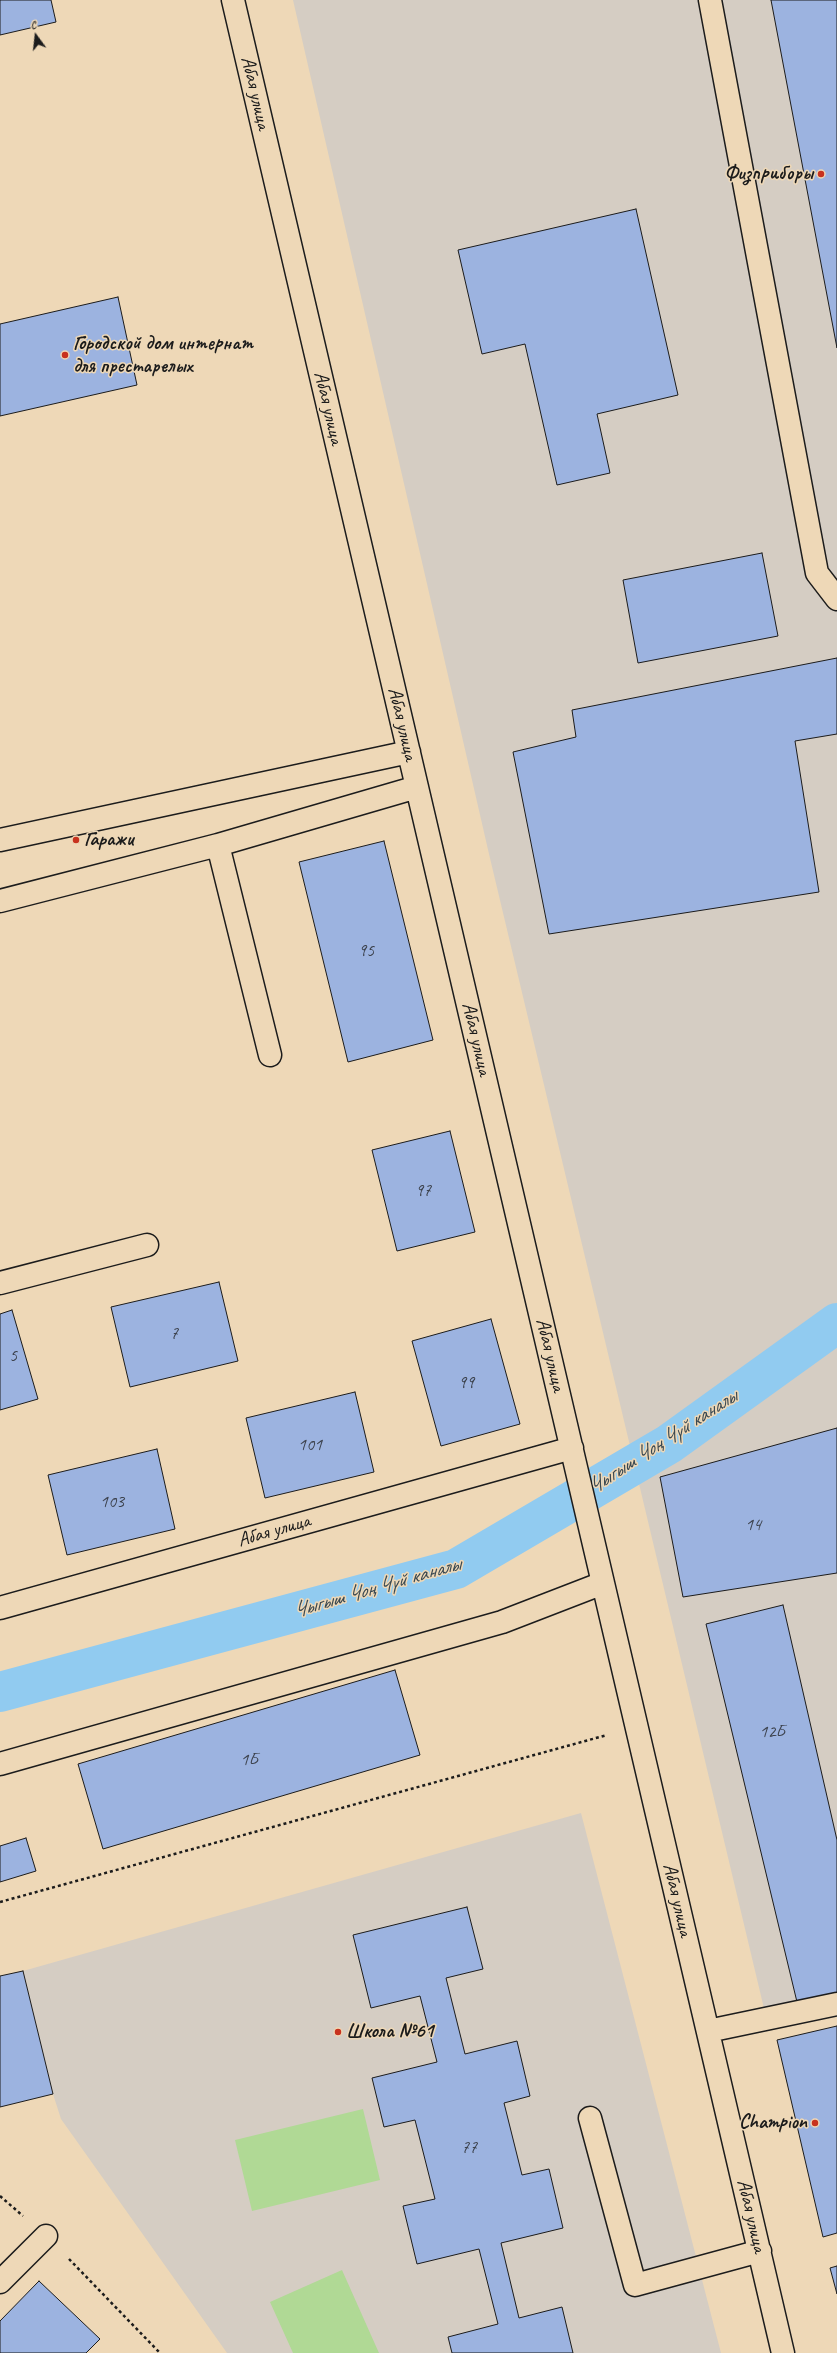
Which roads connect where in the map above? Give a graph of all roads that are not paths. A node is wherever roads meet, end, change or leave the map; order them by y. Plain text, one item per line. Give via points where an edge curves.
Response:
1 (233, 0) edge
2 (710, 0) edge
3 (837, 599) edge
4 (409, 752) junction
5 (417, 787) junction
6 (0, 840) edge
7 (218, 845) junction
8 (0, 901) edge
9 (270, 1056) dead end
10 (147, 1245) dead end
11 (0, 1283) edge
12 (572, 1448) junction
13 (603, 1583) junction
14 (0, 1608) edge
15 (0, 1764) edge
16 (837, 2004) edge
17 (708, 2031) junction
18 (590, 2118) dead end
19 (46, 2236) road end
20 (760, 2251) junction
21 (0, 2282) edge
22 (784, 2353) edge

1 - 4 street, Абая улица
2 - 3 street via 817,573
4 - 5 street, Абая улица
4 - 6 street
5 - 7 street
5 - 12 street, Абая улица
7 - 8 street
7 - 9 street
10 - 11 street
12 - 13 street, Абая улица
12 - 14 street, Абая улица
13 - 15 street via 502,1622
13 - 17 street, Абая улица
16 - 17 street
17 - 20 street, Абая улица
18 - 20 street via 635,2285
19 - 21 street
20 - 22 street, Абая улица

